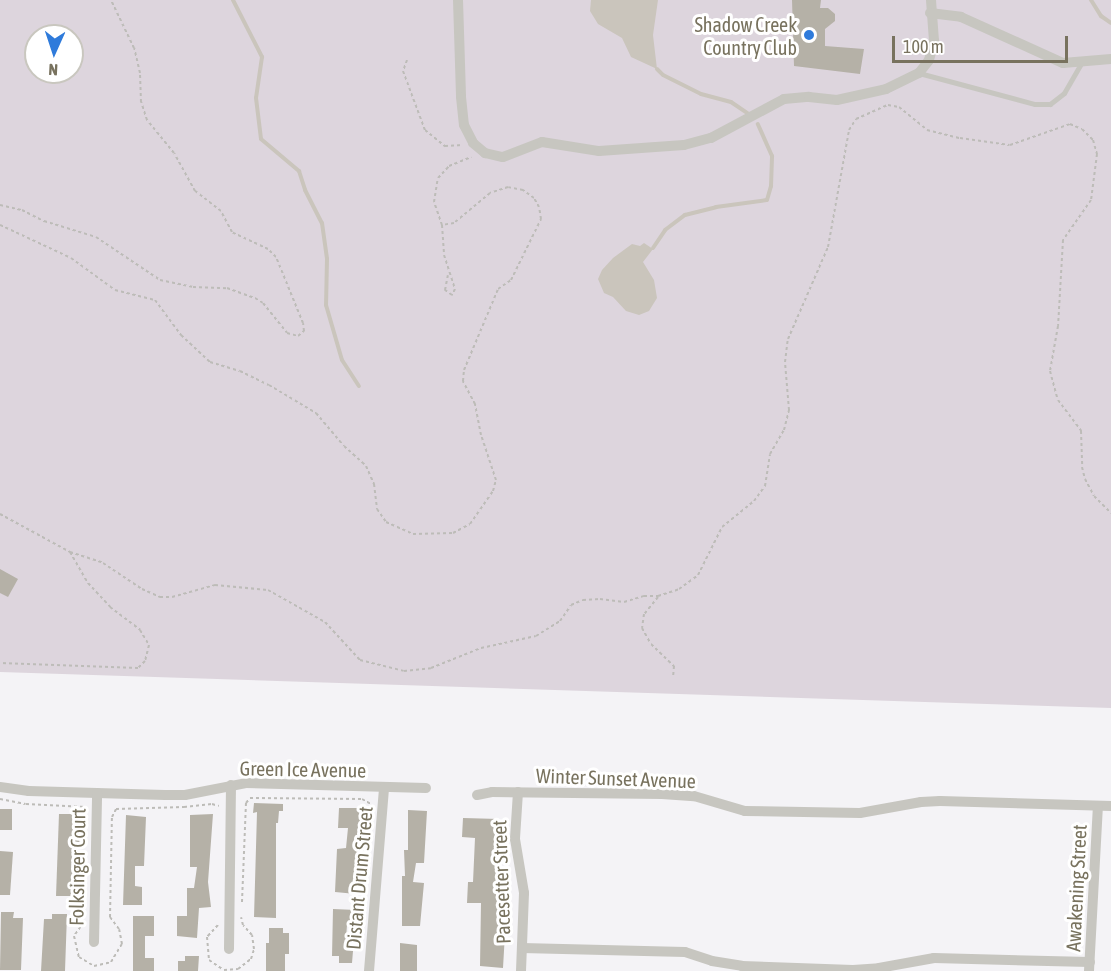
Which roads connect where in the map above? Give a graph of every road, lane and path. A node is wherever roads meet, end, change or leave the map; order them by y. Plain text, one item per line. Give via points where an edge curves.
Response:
1 (111, 0) edge
2 (458, 0) edge
3 (931, 0) edge
4 (930, 13) junction
5 (1111, 58) edge
6 (406, 60) dead end
7 (1082, 61) junction
8 (919, 73) junction
9 (467, 145) dead end
10 (474, 152) dead end
11 (0, 205) edge
12 (0, 225) edge
13 (442, 225) junction
14 (448, 275) junction
15 (1111, 513) edge
16 (0, 514) edge
17 (70, 552) junction
18 (658, 596) junction
19 (0, 663) edge
20 (673, 678) dead end
21 (231, 785) junction
22 (0, 787) edge
23 (426, 788) dead end
24 (384, 789) junction
25 (518, 792) junction
26 (97, 793) junction
27 (477, 795) dead end
28 (0, 799) edge
29 (362, 799) dead end
30 (1098, 806) junction
31 (1111, 806) edge
32 (222, 811) dead end
33 (90, 812) dead end
34 (242, 905) dead end
35 (241, 917) dead end
36 (87, 918) dead end
37 (220, 920) dead end
38 (94, 942) dead end
39 (522, 948) junction
40 (229, 949) dead end
41 (1090, 966) edge
42 (369, 971) edge
43 (521, 971) edge

1 - 11 path via 134,48 147,120 174,153 195,191 221,211 232,232 268,249 276,257 304,331 297,336 287,333 255,298 227,288 193,287 160,280 102,239
2 - 8 street via 464,125 473,143 486,153 503,157 542,142 599,151 684,145 711,138 784,99 852,98 886,89
3 - 4 street
4 - 7 street via 961,18 1063,63
4 - 8 street via 933,52
5 - 7 street
6 - 9 path via 404,71 427,133 449,147
7 - 8 lane via 1064,93 1050,104 1035,104
10 - 13 path via 449,166 438,178 434,202
12 - 13 path via 71,258 115,290 155,300 181,335 210,362 240,371 316,412 366,466 374,484 375,501 386,522 406,532 426,534 453,533 466,528 495,487 496,474 475,404 462,376 495,296 515,273 539,228 541,212 527,192 500,188 457,221
13 - 14 path
14 - 14 path via 445,290 452,295 455,289
15 - 18 path via 1094,496 1085,479 1082,436 1058,400 1050,371 1058,326 1063,240 1091,200 1097,154 1093,140 1070,124 1010,145 960,138 927,130 899,107 888,105 856,119 849,130 828,247 788,339 785,362 789,410 784,430 770,454 765,486 754,501 722,527 694,580
16 - 17 path
17 - 18 path via 103,563 160,597 215,585 268,590 320,619 360,660 404,671 431,668 481,648 536,636 560,621 571,605 583,600 624,602
17 - 19 path via 102,599 143,633 149,645 145,661 130,669
18 - 20 path via 644,614 642,627 651,644 671,662
21 - 24 street, Green Ice Avenue
21 - 26 street, Green Ice Avenue via 185,795
21 - 40 street
22 - 26 street, Green Ice Avenue
23 - 24 street, Green Ice Avenue
24 - 42 street, Distant Drum Street
25 - 27 street, Winter Sunset Avenue
25 - 30 street, Winter Sunset Avenue via 694,796 746,811 860,813 940,801
25 - 39 street, Pacesetter Street via 515,839 524,893
26 - 38 street, Folksinger Court
28 - 33 path via 83,806
29 - 34 path via 250,798 246,803
30 - 31 street, Winter Sunset Avenue
30 - 41 street, Awakening Street
32 - 36 path via 212,804 116,809 112,817 110,917 119,928 122,944 111,962 94,966 76,953 74,936
35 - 37 path via 252,935 254,953 243,967 231,970 218,968 208,955 207,937
39 - 41 street via 685,952 742,966 853,970 934,958
39 - 43 street, Pacesetter Street

